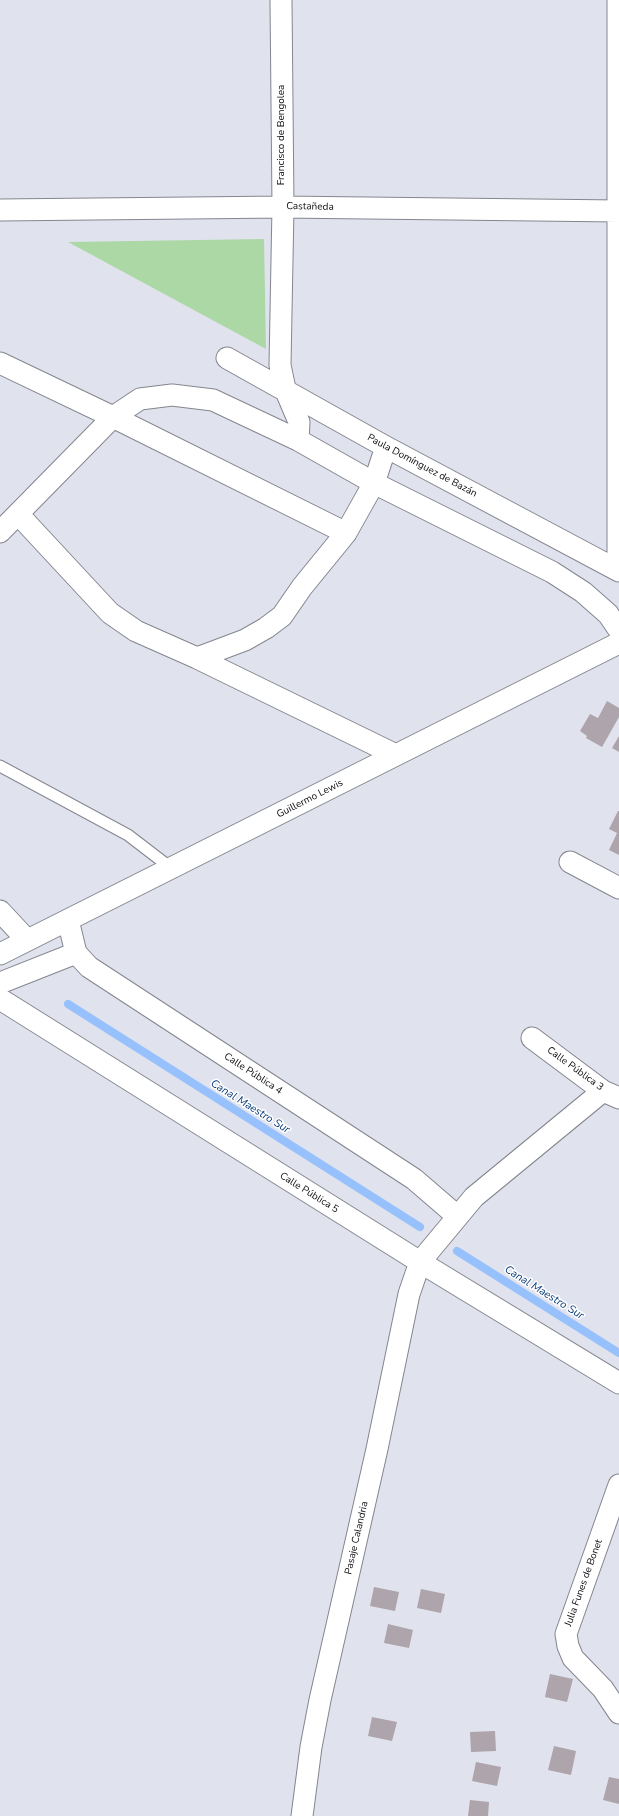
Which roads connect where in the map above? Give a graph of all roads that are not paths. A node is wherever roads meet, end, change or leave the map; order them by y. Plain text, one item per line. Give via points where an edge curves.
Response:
1 (281, 0) edge
2 (618, 0) edge
3 (283, 207) junction
4 (0, 210) edge
5 (618, 211) edge
6 (227, 358) dead end
7 (0, 363) edge
8 (285, 389) junction
9 (113, 417) junction
10 (298, 440) junction
11 (386, 447) junction
12 (374, 483) junction
13 (18, 514) junction
14 (0, 532) edge
15 (346, 533) junction
16 (619, 570) edge
17 (619, 630) edge
18 (619, 643) edge
19 (197, 658) junction
20 (396, 755) junction
21 (0, 766) edge
22 (570, 862) dead end
23 (171, 868) junction
24 (619, 888) edge
25 (0, 911) edge
26 (68, 920) junction
27 (27, 940) junction
28 (76, 953) junction
29 (0, 954) edge
30 (0, 983) edge
31 (0, 999) edge
32 (532, 1038) dead end
33 (611, 1095) edge
34 (457, 1216) junction
35 (420, 1262) junction
36 (619, 1383) edge
37 (619, 1486) edge
38 (618, 1708) edge
39 (302, 1816) edge

1 - 3 street, Francisco de Bengolea
2 - 5 street
3 - 4 street, Castañeda
3 - 5 street, Castañeda
3 - 8 street, Francisco de Bengolea via 280,365
5 - 16 street
6 - 8 street, Paula Domínguez de Bazán
7 - 9 street
8 - 10 street, Francisco de Bengolea via 299,422
8 - 11 street, Paula Domínguez de Bazán
9 - 10 street via 140,399 172,395 206,399
9 - 13 street
9 - 15 street
10 - 12 street
11 - 12 street
11 - 16 street, Paula Domínguez de Bazán
12 - 15 street
12 - 17 street via 552,572 583,592 608,614
13 - 14 street
13 - 19 street via 110,613 136,631
15 - 19 street via 282,616 245,640
18 - 20 street, Guillermo Lewis
19 - 20 street
20 - 23 street, Guillermo Lewis
21 - 23 lane via 128,835
22 - 24 street
23 - 26 street, Guillermo Lewis
25 - 27 street
26 - 27 street, Guillermo Lewis
26 - 28 street, Calle Pública 4
27 - 29 street, Guillermo Lewis
28 - 30 street
28 - 34 street, Calle Pública 4 via 89,967 414,1179
31 - 35 street, Calle Pública 5
32 - 33 street, Calle Pública 3
33 - 34 street, Pasaje Calandria via 474,1197
34 - 35 street, Pasaje Calandria
35 - 36 street, Calle Pública 5
35 - 39 street, Pasaje Calandria via 409,1294 320,1700
37 - 38 street, Julia Funes de Bonet via 566,1634 573,1658

